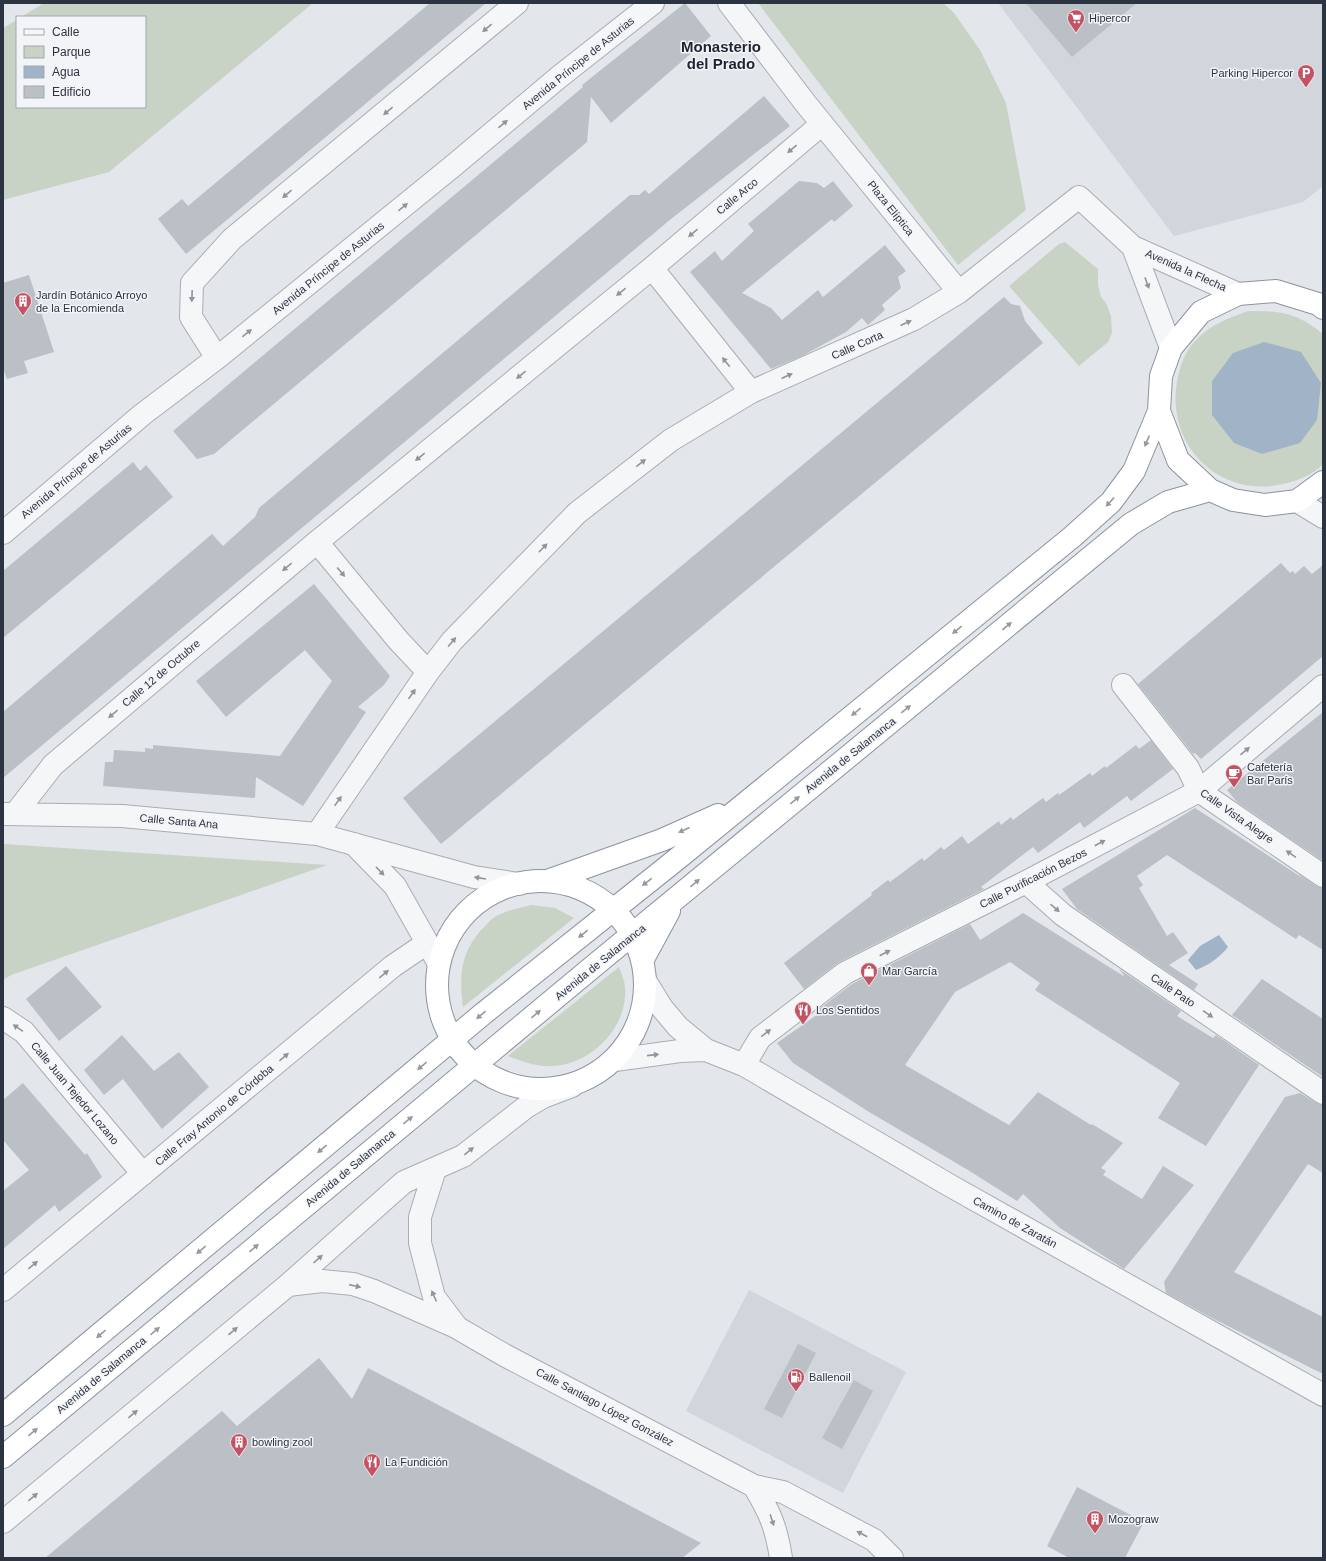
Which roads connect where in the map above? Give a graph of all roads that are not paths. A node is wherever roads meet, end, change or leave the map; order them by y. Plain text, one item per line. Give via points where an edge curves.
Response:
1 (517, 3) edge
2 (653, 3) edge
3 (729, 3) edge
4 (822, 124) junction
5 (1133, 247) junction
6 (652, 268) junction
7 (959, 292) junction
8 (1238, 294) junction
9 (1321, 304) edge
10 (1170, 348) junction
11 (217, 358) junction
12 (751, 392) junction
13 (1159, 411) junction
14 (1323, 482) edge
15 (1210, 490) junction
16 (1297, 501) junction
17 (1323, 517) edge
18 (3, 533) edge
19 (317, 542) junction
20 (428, 672) junction
21 (1123, 686) dead end
22 (1323, 686) edge
23 (1199, 791) junction
24 (745, 803) junction
25 (9, 814) edge
26 (317, 834) junction
27 (353, 843) junction
28 (1323, 876) edge
29 (1026, 882) junction
30 (541, 883) junction
31 (519, 884) junction
32 (676, 899) junction
33 (613, 910) junction
34 (633, 935) junction
35 (427, 943) junction
36 (642, 959) junction
37 (438, 962) junction
38 (646, 982) junction
39 (3, 1018) edge
40 (452, 1041) junction
41 (706, 1050) junction
42 (615, 1060) junction
43 (744, 1065) junction
44 (474, 1066) junction
45 (572, 1086) junction
46 (1323, 1093) edge
47 (435, 1169) junction
48 (143, 1174) junction
49 (288, 1285) junction
50 (3, 1290) edge
51 (456, 1328) junction
52 (1323, 1395) edge
53 (3, 1415) edge
54 (3, 1457) edge
55 (754, 1486) junction
56 (3, 1522) edge
57 (781, 1558) edge
58 (892, 1558) edge

1 -> 11 street via 232,239 192,283 191,317
11 -> 2 street, Avenida Príncipe de Asturias
3 - 4 street, Plaza Elíptica
4 -> 6 street, Calle Arco
4 - 7 street, Plaza Elíptica
5 - 7 street, Avenida la Flecha via 1079,197
5 - 8 street, Avenida la Flecha
5 -> 10 street, Avenida la Flecha
12 -> 6 street
6 -> 19 street, Calle Arco
12 -> 7 street, Calle Corta via 914,319
8 - 9 highway via 1276,291
8 - 10 highway via 1201,312
10 - 13 highway via 1161,376
11 - 18 street, Avenida Príncipe de Asturias via 143,414
20 -> 12 street, Calle Corta via 452,641 577,513 671,440
13 - 15 highway via 1178,460
13 -> 24 highway via 1134,471 1111,502 1072,537
14 - 16 highway
15 - 16 highway via 1233,500 1265,505
32 -> 15 highway, Avenida de Salamanca via 1131,524 1168,502
16 - 17 street
19 -> 20 street via 398,640
19 -> 25 street, Calle 12 de Octubre via 53,765
26 -> 20 street, Calle Corta
21 - 23 street, Calle Vista Alegre via 1188,768
23 -> 22 street, Calle Purificación Bezos
28 -> 23 street, Calle Vista Alegre
29 -> 23 street, Calle Purificación Bezos
24 -> 30 highway via 662,840
24 -> 33 highway
25 - 26 street, Calle Santa Ana via 122,816
26 - 27 street, Calle Santa Ana
31 -> 27 street, Calle Santa Ana via 474,877
27 -> 35 street via 395,886
43 -> 29 street, Calle Purificación Bezos via 760,1038 845,973
29 -> 46 street, Calle Pato via 1063,915
30 - 31 highway
30 - 33 highway via 556,882 588,892
31 - 37 highway via 489,895 472,908 454,928
32 - 34 highway, Avenida de Salamanca
32 - 36 highway
33 - 34 highway
33 -> 40 highway
34 - 36 highway
44 -> 34 highway, Avenida de Salamanca
35 - 37 street
48 -> 35 street, Calle Fray Antonio de Córdoba via 393,966
36 - 38 highway
37 - 40 highway via 436,980 439,1010
38 - 41 street, Camino de Zaratán via 662,1008 678,1027
38 - 42 highway via 638,1025
48 -> 39 street, Calle Juan Tejedor Lozano via 24,1032
40 - 44 highway
40 -> 53 highway
42 -> 41 street, Camino de Zaratán
41 - 43 street, Camino de Zaratán
42 - 45 highway
43 - 52 street, Camino de Zaratán via 949,1185
44 - 45 highway via 507,1084 539,1090
54 -> 44 highway, Avenida de Salamanca
47 -> 45 street via 463,1156 526,1107 543,1097
49 -> 47 street via 404,1182
51 -> 47 street, Calle Santiago López González via 434,1297 420,1243 420,1217
50 -> 48 street, Calle Fray Antonio de Córdoba
49 -> 51 street, Calle Santiago López González via 322,1281 353,1284
56 -> 49 street
51 - 55 street, Calle Santiago López González
55 -> 57 street via 770,1514
58 -> 55 street, Calle Santiago López González via 874,1540 783,1492

